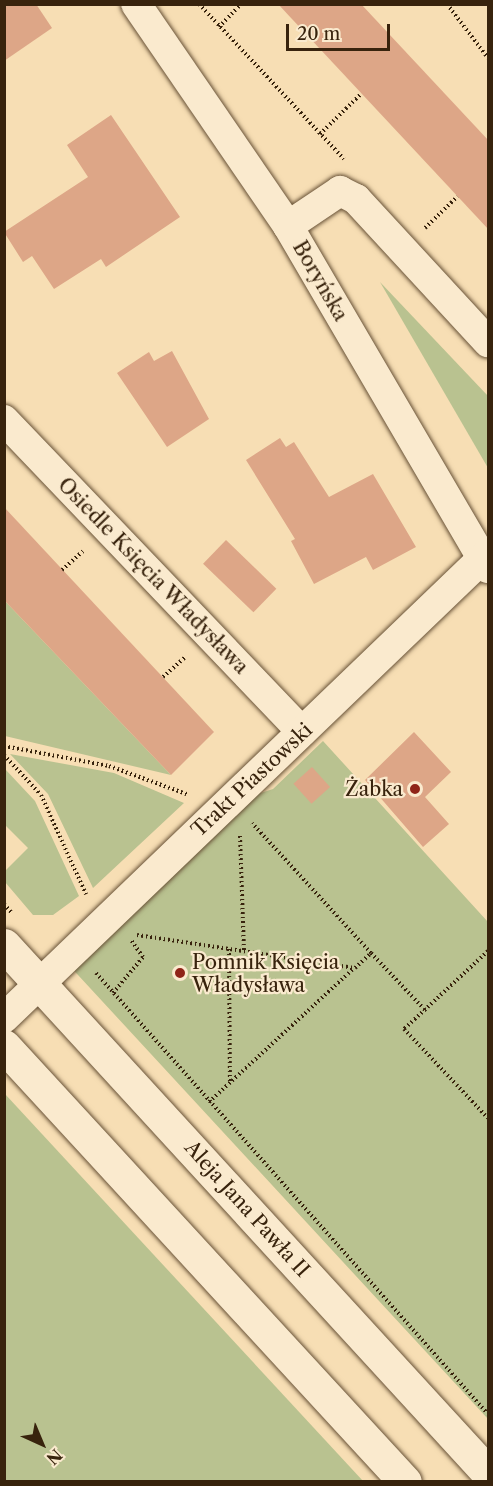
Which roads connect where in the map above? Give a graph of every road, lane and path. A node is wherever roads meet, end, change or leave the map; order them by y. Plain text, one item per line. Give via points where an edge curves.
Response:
1 (136, 4) edge
2 (242, 4) edge
3 (447, 4) edge
4 (219, 27) dead end
5 (489, 58) edge
6 (361, 94) dead end
7 (320, 134) dead end
8 (457, 197) dead end
9 (288, 226) junction
10 (416, 237) dead end
11 (489, 342) edge
12 (4, 420) edge
13 (78, 540) dead end
14 (86, 548) junction
15 (94, 556) dead end
16 (487, 559) edge
17 (62, 570) dead end
18 (180, 647) dead end
19 (188, 655) junction
20 (195, 663) dead end
21 (163, 677) dead end
22 (302, 732) junction
23 (4, 746) edge
24 (4, 755) edge
25 (198, 798) dead end
26 (245, 815) dead end
27 (240, 832) dead end
28 (86, 893) dead end
29 (4, 904) edge
30 (11, 932) edge
31 (229, 949) junction
32 (244, 951) junction
33 (489, 951) edge
34 (371, 953) junction
35 (95, 964) dead end
36 (355, 968) junction
37 (41, 984) junction
38 (114, 993) junction
39 (425, 1010) junction
40 (10, 1013) edge
41 (4, 1046) edge
42 (230, 1082) junction
43 (209, 1102) junction
44 (489, 1119) edge
45 (489, 1414) edge
46 (489, 1473) edge
47 (405, 1482) edge

1 - 9 street, Boryńska
2 - 4 path
3 - 5 path
6 - 7 path
8 - 10 path
9 - 11 street via 340,191 356,199
9 - 16 street, Boryńska
12 - 22 street, Osiedle Księcia Władysława
13 - 14 path
14 - 15 path
14 - 17 path
16 - 22 street, Trakt Piastowski
18 - 19 path
19 - 20 path
19 - 21 path
22 - 37 street, Trakt Piastowski
23 - 25 path via 109,766
24 - 28 path via 41,795
26 - 34 path
27 - 32 path
29 - 30 path
30 - 37 street, Aleja Jana Pawła II
31 - 32 path
31 - 38 path via 123,933 143,957
31 - 42 path
32 - 36 path
33 - 39 path
34 - 36 path
34 - 39 path
35 - 38 path via 94,971
36 - 42 path
37 - 40 street, Trakt Piastowski
37 - 46 street, Aleja Jana Pawła II
38 - 43 path
39 - 44 path via 404,1029
41 - 47 street
42 - 43 path
43 - 45 path

